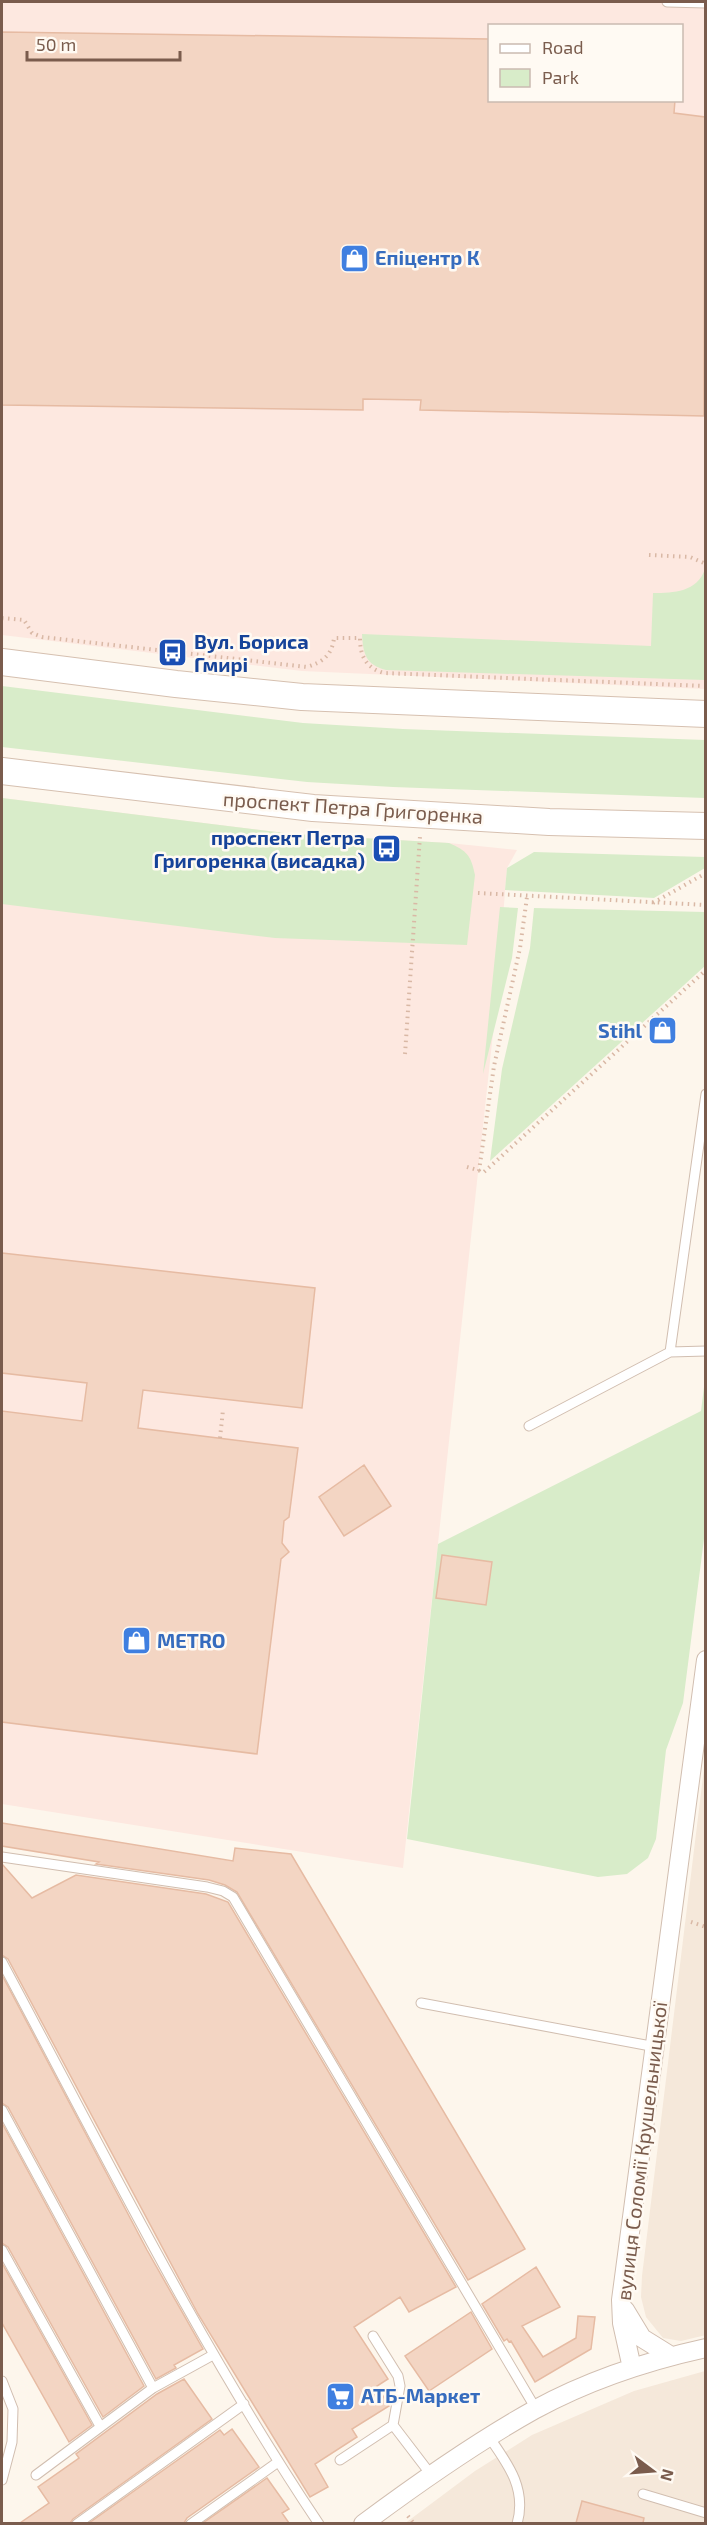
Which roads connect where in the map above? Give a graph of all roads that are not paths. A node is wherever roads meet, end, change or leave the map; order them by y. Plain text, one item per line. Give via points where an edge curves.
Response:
1 (667, 2) edge
2 (705, 3) edge
3 (2, 662) edge
4 (705, 714) edge
5 (2, 771) edge
6 (705, 826) edge
7 (705, 1094) edge
8 (705, 1351) edge
9 (670, 1352) junction
10 (530, 1426) dead end
11 (705, 1660) edge
12 (2, 1857) edge
13 (2, 1962) edge
14 (421, 2003) dead end
15 (656, 2047) junction
16 (2, 2110) edge
17 (2, 2250) edge
18 (621, 2300) junction
19 (373, 2336) dead end
20 (705, 2348) edge
21 (213, 2355) junction
22 (671, 2356) junction
23 (632, 2368) junction
24 (2, 2381) edge
25 (153, 2388) junction
26 (244, 2404) junction
27 (536, 2409) junction
28 (393, 2424) junction
29 (100, 2426) junction
30 (489, 2437) junction
31 (340, 2460) dead end
32 (278, 2462) junction
33 (36, 2475) dead end
34 (432, 2476) junction
35 (2, 2480) edge
36 (643, 2494) dead end
37 (705, 2513) edge
38 (77, 2523) edge
39 (191, 2523) edge
40 (319, 2523) edge
41 (363, 2523) edge
42 (517, 2523) edge

1 - 2 lane
3 - 4 street via 176,684 383,702
5 - 6 street, проспект Петра Григоренка via 313,808
7 - 9 lane
8 - 9 lane
9 - 10 lane
11 - 15 street, вулиця Соломії Крушельницької
12 - 27 lane via 207,1887 233,1897
13 - 21 lane
14 - 15 lane
15 - 18 street, вулиця Соломії Крушельницької
16 - 25 lane
17 - 29 lane
18 - 22 street via 642,2338
18 - 23 street, вулиця Соломії Крушельницької
19 - 28 lane via 398,2376 400,2386
20 - 22 street
21 - 25 lane
21 - 26 lane
22 - 23 street
23 - 27 street
24 - 35 lane via 13,2409 12,2442
25 - 29 lane
26 - 32 lane
26 - 38 lane
27 - 30 street
28 - 31 lane
28 - 34 lane
29 - 33 lane
30 - 34 street
30 - 42 lane via 511,2469 519,2489
32 - 39 lane
32 - 40 lane
34 - 41 street
36 - 37 lane

